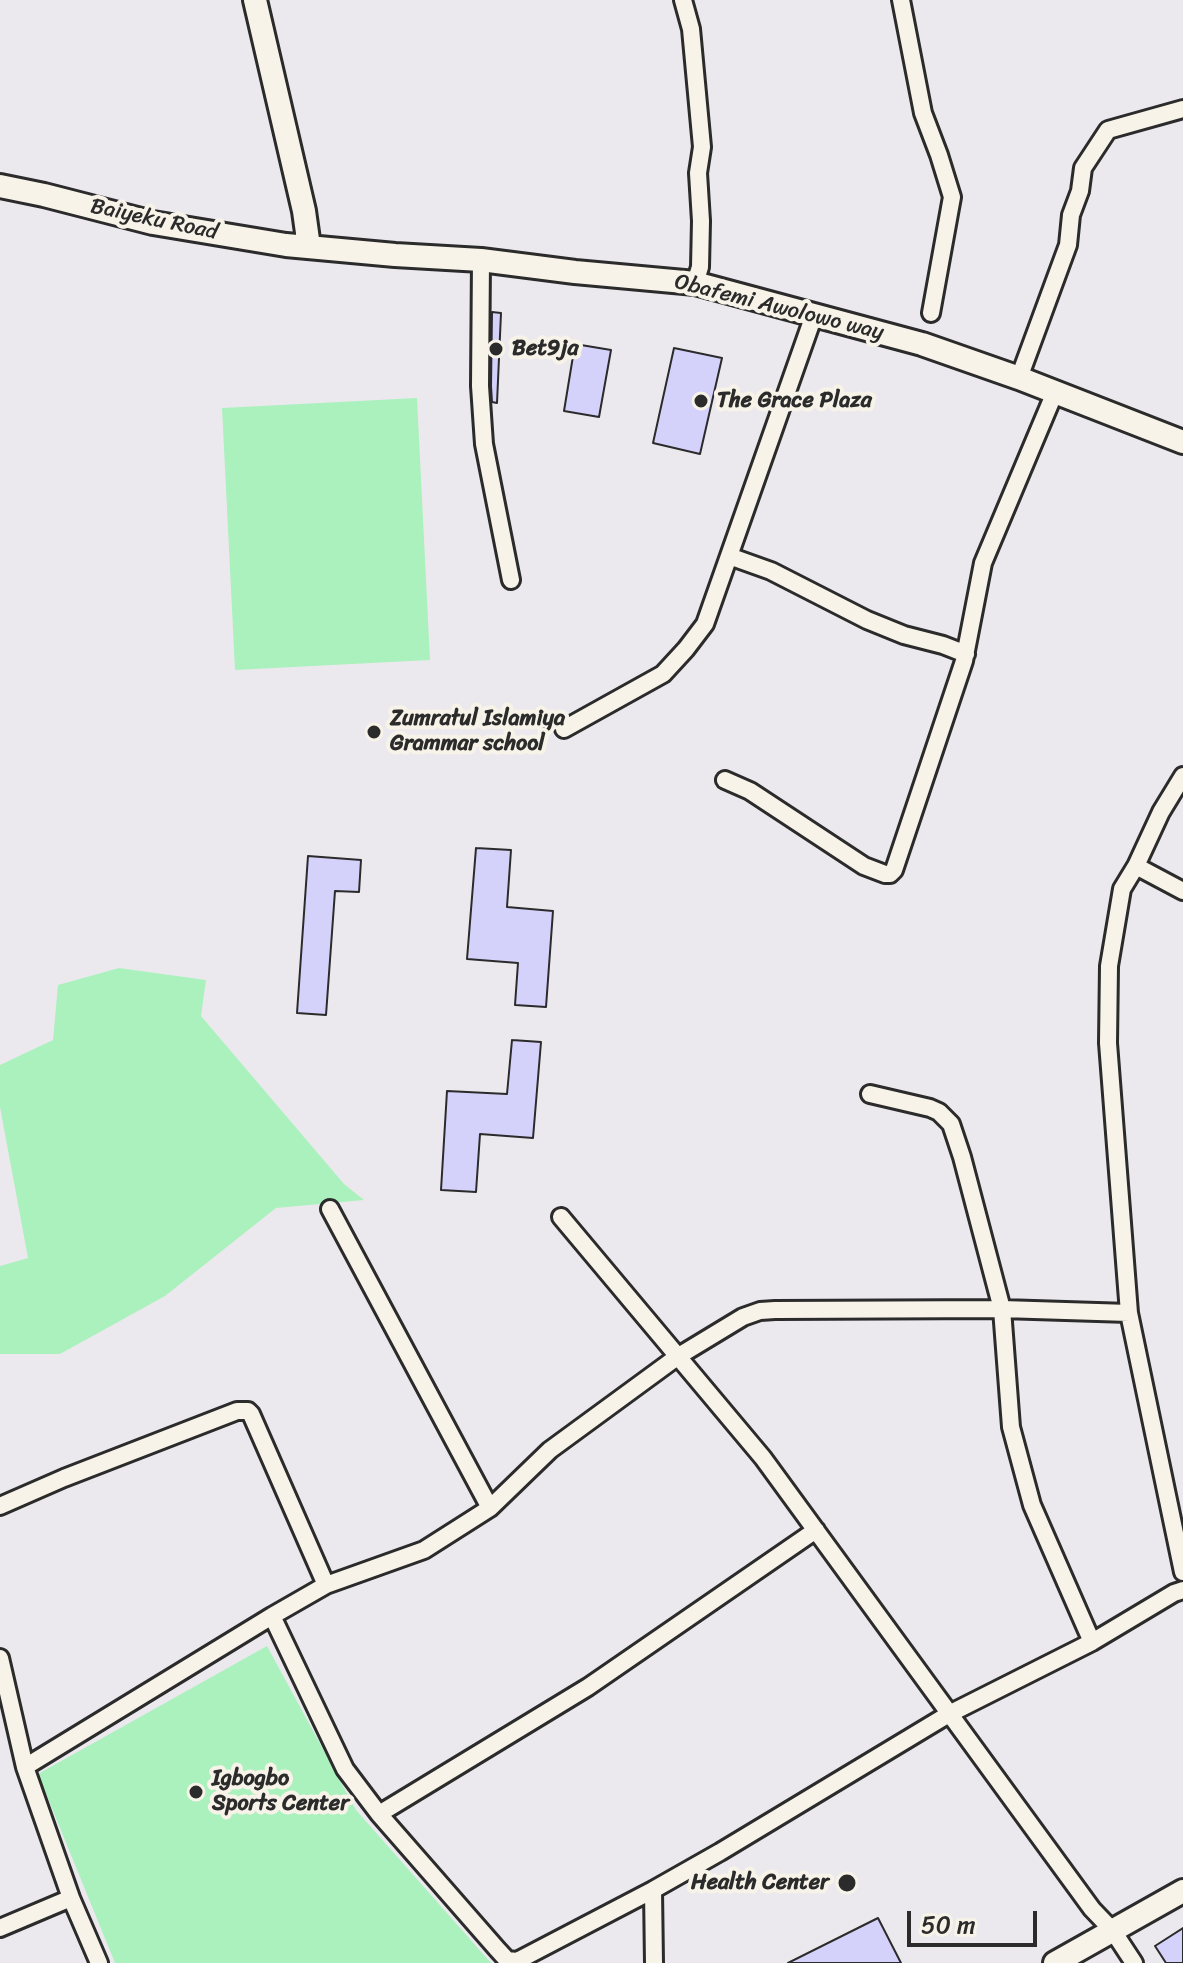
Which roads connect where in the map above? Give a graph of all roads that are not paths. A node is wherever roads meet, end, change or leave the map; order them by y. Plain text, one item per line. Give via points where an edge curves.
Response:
1 (255, 0) edge
2 (683, 0) edge
3 (901, 0) edge
4 (1183, 109) edge
5 (0, 186) edge
6 (309, 247) junction
7 (481, 260) junction
8 (695, 283) junction
9 (931, 313) dead end
10 (814, 315) junction
11 (1019, 378) junction
12 (1055, 392) junction
13 (1183, 442) edge
14 (729, 556) junction
15 (511, 580) dead end
16 (966, 654) junction
17 (564, 729) dead end
18 (1183, 776) edge
19 (725, 780) dead end
20 (1176, 801) edge
21 (1136, 866) junction
22 (1183, 891) edge
23 (870, 1094) dead end
24 (330, 1209) dead end
25 (561, 1217) dead end
26 (1002, 1309) junction
27 (1129, 1313) junction
28 (677, 1357) junction
29 (0, 1506) edge
30 (490, 1508) junction
31 (816, 1530) junction
32 (1183, 1572) edge
33 (326, 1585) junction
34 (1183, 1590) edge
35 (272, 1616) junction
36 (1092, 1642) junction
37 (0, 1658) edge
38 (3, 1682) edge
39 (949, 1714) junction
40 (25, 1767) junction
41 (379, 1814) junction
42 (653, 1890) junction
43 (1183, 1891) edge
44 (71, 1898) junction
45 (0, 1928) edge
46 (1113, 1931) junction
47 (99, 1963) edge
48 (654, 1963) edge
49 (1055, 1963) edge
50 (1134, 1963) edge

1 - 6 main road
2 - 8 street via 691,29 702,147 700,267
3 - 9 street via 923,113 952,197
4 - 11 street via 1108,130 1083,168 1068,245
5 - 6 main road, Baiyeku Road via 153,223
6 - 7 main road, Obafemi Awolowo way
7 - 8 main road, Obafemi Awolowo way
7 - 15 street via 484,444
8 - 10 main road, Obafemi Awolowo way
10 - 11 main road, Obafemi Awolowo way via 922,344
10 - 14 street
11 - 12 main road, Obafemi Awolowo way
12 - 13 main road, Obafemi Awolowo way
12 - 16 street via 983,563
14 - 16 street via 771,571 867,620
14 - 17 street via 705,624 663,674
16 - 19 street via 890,874 864,866
18 - 20 street
20 - 21 street
21 - 22 street
21 - 27 street via 1122,889 1109,966 1108,1043
23 - 26 street via 939,1112 951,1124
24 - 30 street
25 - 28 street
26 - 27 street
26 - 28 street via 760,1311
26 - 36 street via 1011,1427 1032,1505
27 - 32 street
28 - 30 street via 550,1450
28 - 31 street
29 - 33 street via 248,1411
30 - 33 street via 424,1550
31 - 39 street
31 - 41 street via 588,1687
33 - 35 street
34 - 36 street
35 - 40 street
35 - 41 street via 345,1769
36 - 39 street
37 - 38 street
38 - 40 street
39 - 42 street
39 - 46 street
40 - 44 street
41 - 42 street via 507,1960 517,1961
42 - 48 street
43 - 46 main road
44 - 45 street
44 - 47 street
46 - 49 main road
46 - 50 street

